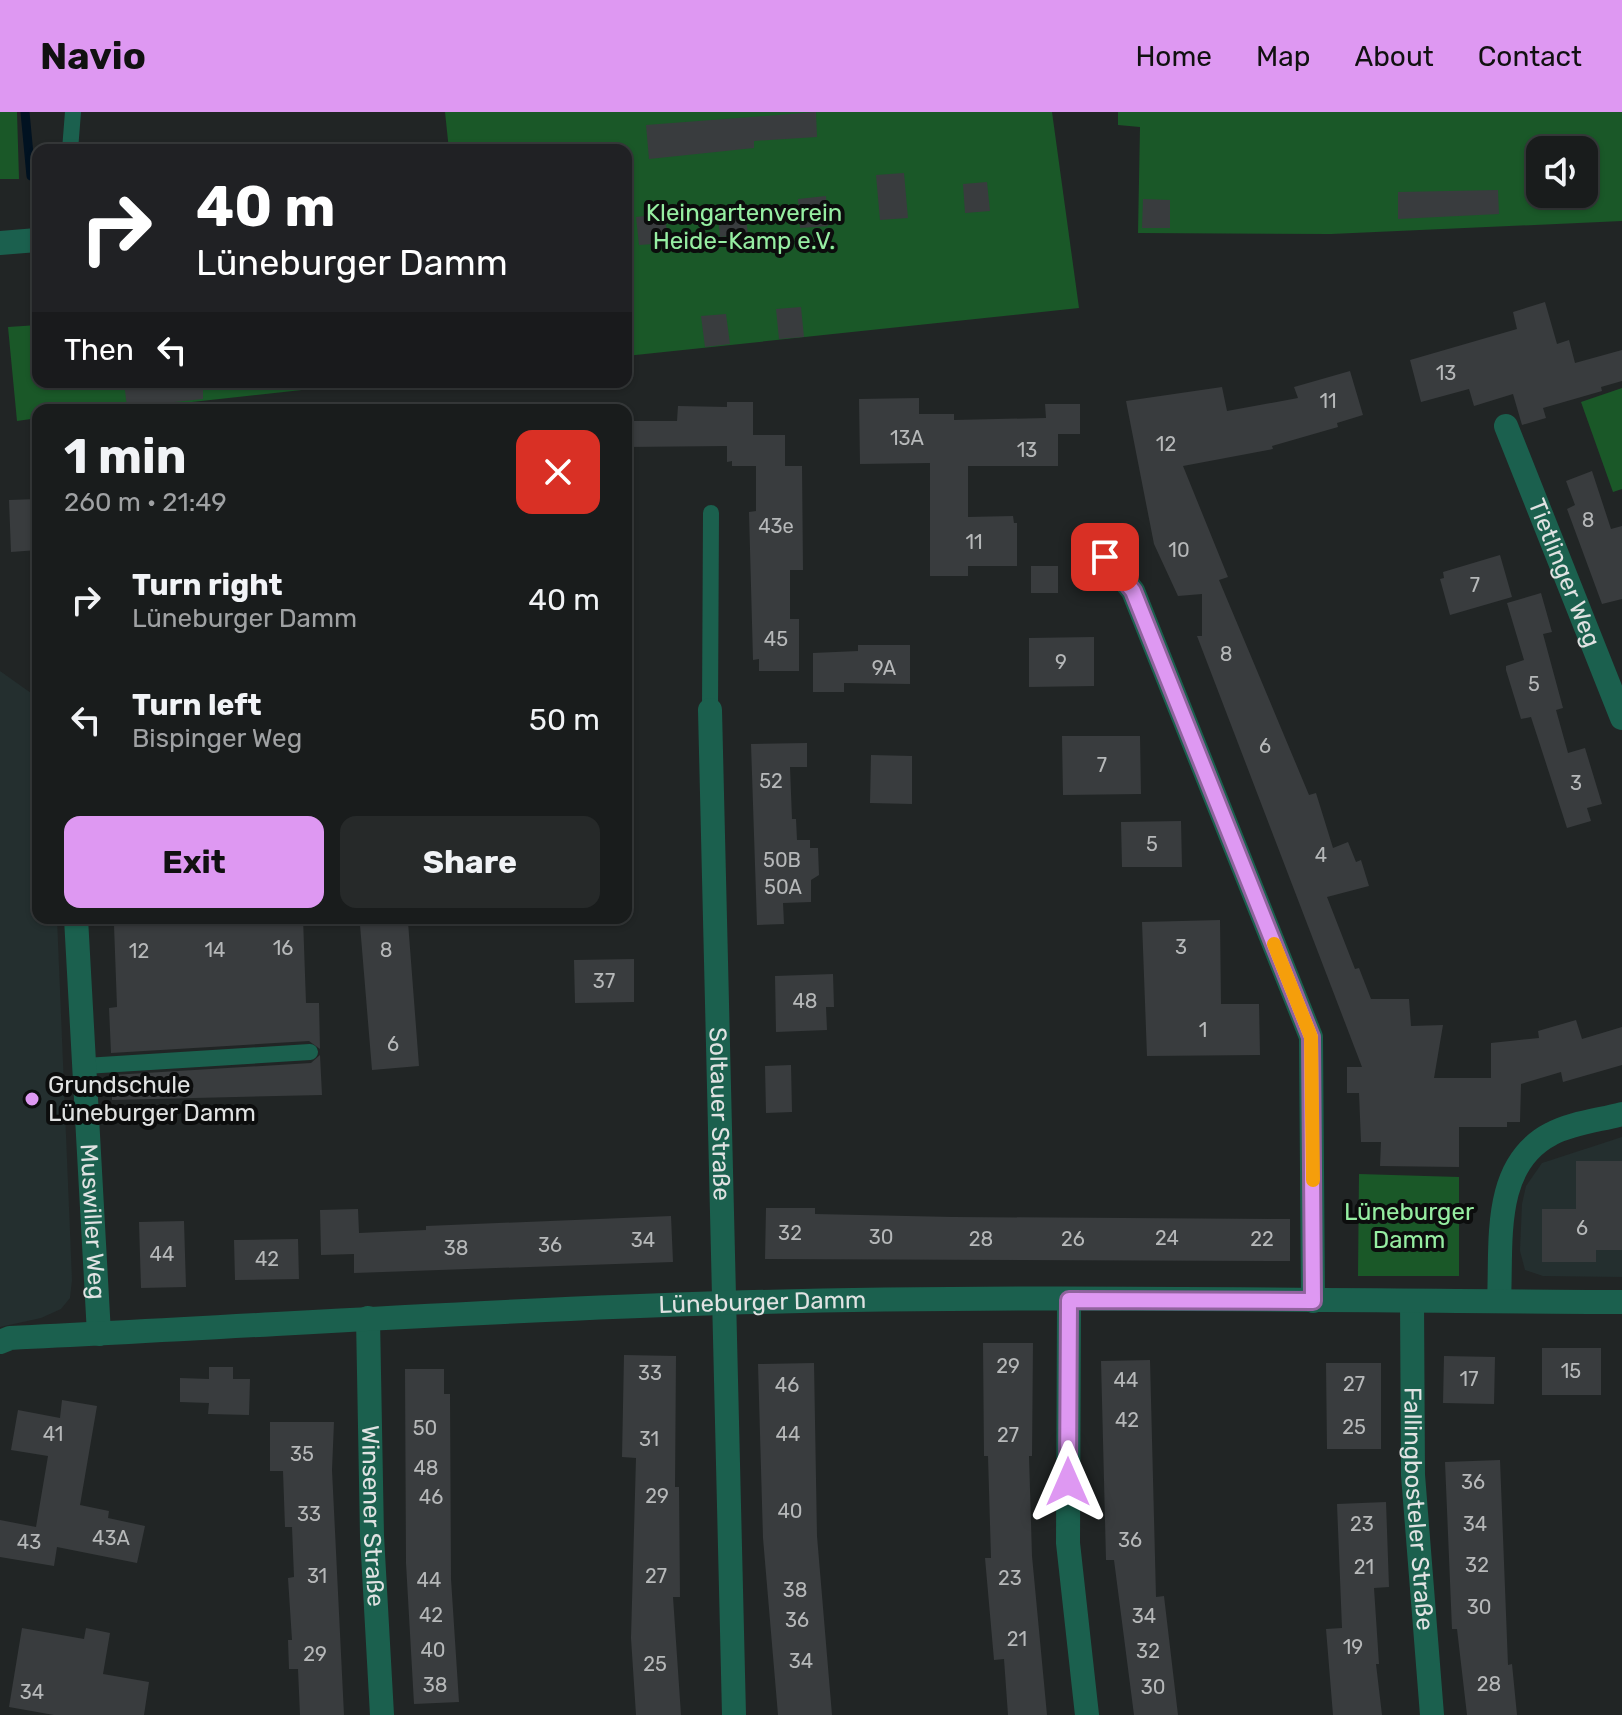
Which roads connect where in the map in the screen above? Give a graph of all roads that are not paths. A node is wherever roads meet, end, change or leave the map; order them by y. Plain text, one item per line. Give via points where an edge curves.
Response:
1 (73, 112) edge
2 (70, 144) edge
3 (32, 239) edge
4 (0, 243) edge
5 (1506, 426) dead end
6 (711, 513) dead end
7 (1091, 539) dead end
8 (710, 710) joint
9 (1622, 718) edge
10 (76, 924) edge
11 (310, 1052) dead end
12 (85, 1066) junction
13 (1622, 1114) edge
14 (1069, 1300) junction
15 (1313, 1301) junction
16 (1412, 1301) junction
17 (1499, 1301) junction
18 (1622, 1302) edge
19 (724, 1303) junction
20 (368, 1318) junction
21 (99, 1334) junction
22 (0, 1342) edge
23 (382, 1715) edge
24 (734, 1715) edge
25 (1087, 1715) edge
26 (1432, 1715) edge

1 - 2 lane
3 - 4 street
5 - 9 street, Tietlinger Weg
6 - 8 lane, Soltauer Straße
7 - 15 street via 1133,591 1311,1037
8 - 19 street, Soltauer Straße
10 - 12 street, Muswiller Weg
11 - 12 lane
12 - 21 street, Muswiller Weg
13 - 17 street via 1551,1134 1518,1161 1504,1197
14 - 15 street, Lüneburger Damm
14 - 19 street, Lüneburger Damm
14 - 25 street via 1068,1543
15 - 16 street, Lüneburger Damm
16 - 17 street, Lüneburger Damm
16 - 26 street, Fallingbosteler Straße via 1413,1475
17 - 18 street, Lüneburger Damm
19 - 20 street, Lüneburger Damm
19 - 24 street, Soltauer Straße
20 - 21 street, Lüneburger Damm
20 - 23 street, Winsener Straße
21 - 22 street, Lüneburger Damm

